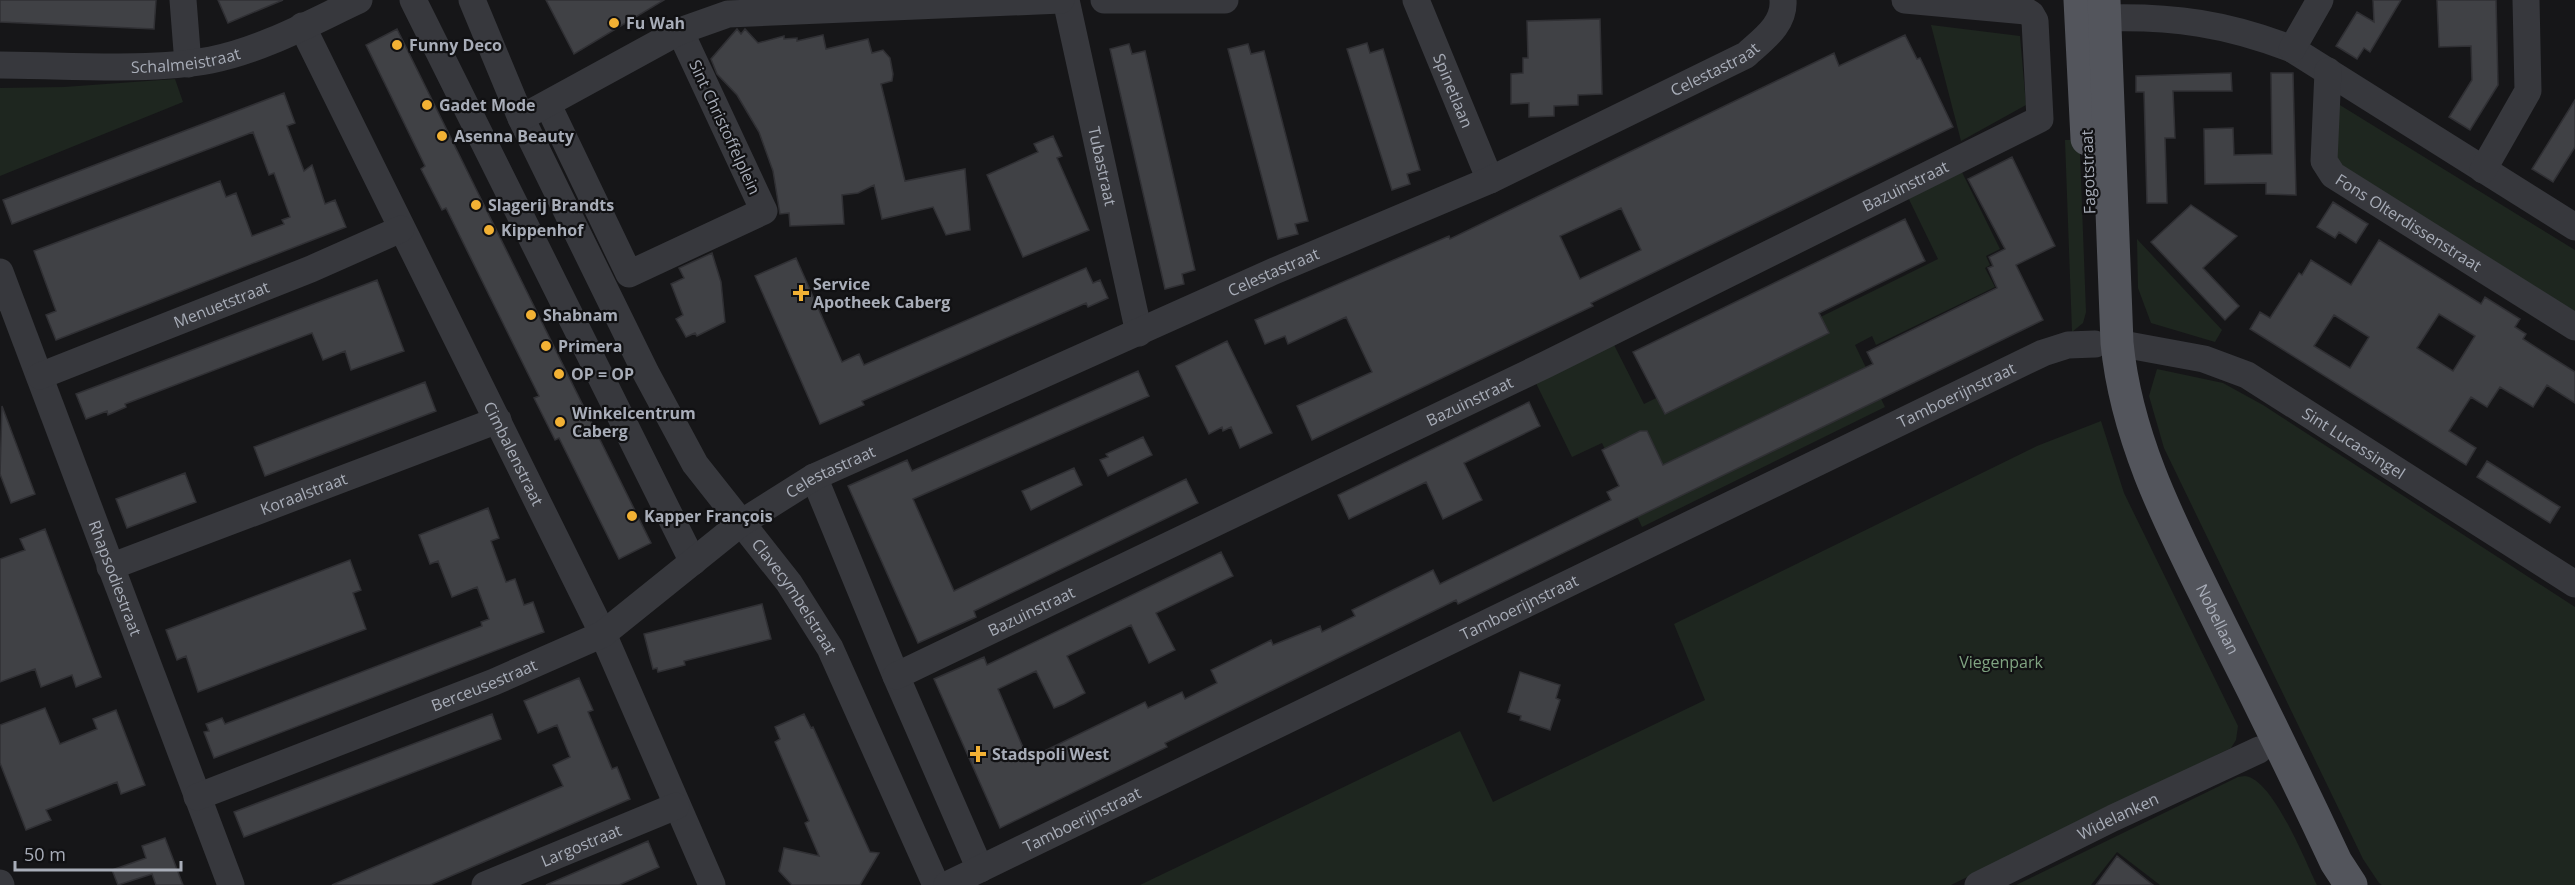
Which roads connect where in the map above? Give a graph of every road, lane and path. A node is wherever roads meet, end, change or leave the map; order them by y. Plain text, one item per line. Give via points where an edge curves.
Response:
1 (183, 0) edge
2 (360, 0) edge
3 (412, 0) edge
4 (472, 0) edge
5 (1063, 0) edge
6 (1104, 0) edge
7 (1224, 0) edge
8 (1416, 0) edge
9 (1783, 0) edge
10 (1905, 0) edge
11 (2320, 0) edge
12 (2526, 0) edge
13 (2096, 6) edge
14 (302, 26) junction
15 (681, 31) junction
16 (2292, 49) junction
17 (0, 64) edge
18 (188, 64) junction
19 (2328, 71) junction
20 (548, 105) junction
21 (521, 118) junction
22 (2483, 170) junction
23 (1490, 180) junction
24 (2575, 227) edge
25 (401, 229) junction
26 (0, 272) edge
27 (2575, 327) edge
28 (1139, 333) junction
29 (2106, 343) junction
30 (40, 376) junction
31 (498, 420) junction
32 (813, 477) junction
33 (741, 523) junction
34 (693, 562) junction
35 (110, 567) junction
36 (2575, 584) edge
37 (603, 634) junction
38 (896, 676) junction
39 (2259, 750) junction
40 (197, 797) junction
41 (676, 806) junction
42 (980, 868) junction
43 (231, 885) edge
44 (485, 885) edge
45 (712, 885) edge
46 (936, 885) edge
47 (947, 885) edge
48 (1978, 885) edge
49 (2326, 885) edge
50 (2350, 885) edge

1 - 18 street
2 - 14 street, Schalmeistraat
3 - 34 street
4 - 21 street, Clavecymbelstraat
5 - 15 street via 728,14
5 - 28 street, Tubastraat
6 - 7 street
8 - 23 street, Spinetlaan
9 - 23 street, Celestastraat via 1777,25 1746,55
10 - 38 street, Bazuinstraat via 2026,10 2031,14 2035,21 2040,119 1545,365
11 - 16 street
12 - 22 street via 2528,92
13 - 16 street via 2242,31
13 - 29 main road, Fagotstraat
14 - 18 street, Schalmeistraat via 240,52
14 - 25 street, Cimbalenstraat
15 - 20 street
15 - 20 street, Sint Christoffelplein via 764,212 629,274
16 - 19 street
17 - 18 street, Schalmeistraat
19 - 22 street
19 - 27 street, Fons Olterdissenstraat via 2324,161 2333,175
20 - 21 street
21 - 33 street, Clavecymbelstraat via 682,442
22 - 24 street
23 - 28 street, Celestastraat
25 - 30 street, Menuetstraat via 311,269
25 - 31 street, Cimbalenstraat
26 - 30 street, Rhapsodiestraat
28 - 32 street, Celestastraat
29 - 36 street, Sint Lucassingel via 2194,357 2247,375
29 - 39 main road, Nobellaan via 2102,393 2119,455
29 - 42 street, Tamboerijnstraat via 2068,345 2043,353
29 - 50 main road, Nobellaan via 2153,482
30 - 35 street, Rhapsodiestraat
31 - 35 street, Koraalstraat
31 - 37 street, Cimbalenstraat
32 - 33 street, Celestastraat
32 - 38 street
33 - 34 street, Berceusestraat
33 - 46 street, Clavecymbelstraat via 789,583 830,648
34 - 37 street, Berceusestraat
35 - 40 street, Rhapsodiestraat
37 - 40 street, Berceusestraat via 494,682
37 - 41 street, Cimbalenstraat
38 - 42 street
39 - 48 street, Widelanken
39 - 49 main road, Nobellaan
40 - 43 street, Rhapsodiestraat
41 - 44 street, Largostraat
41 - 45 street, Cimbalenstraat
42 - 47 street, Tamboerijnstraat

